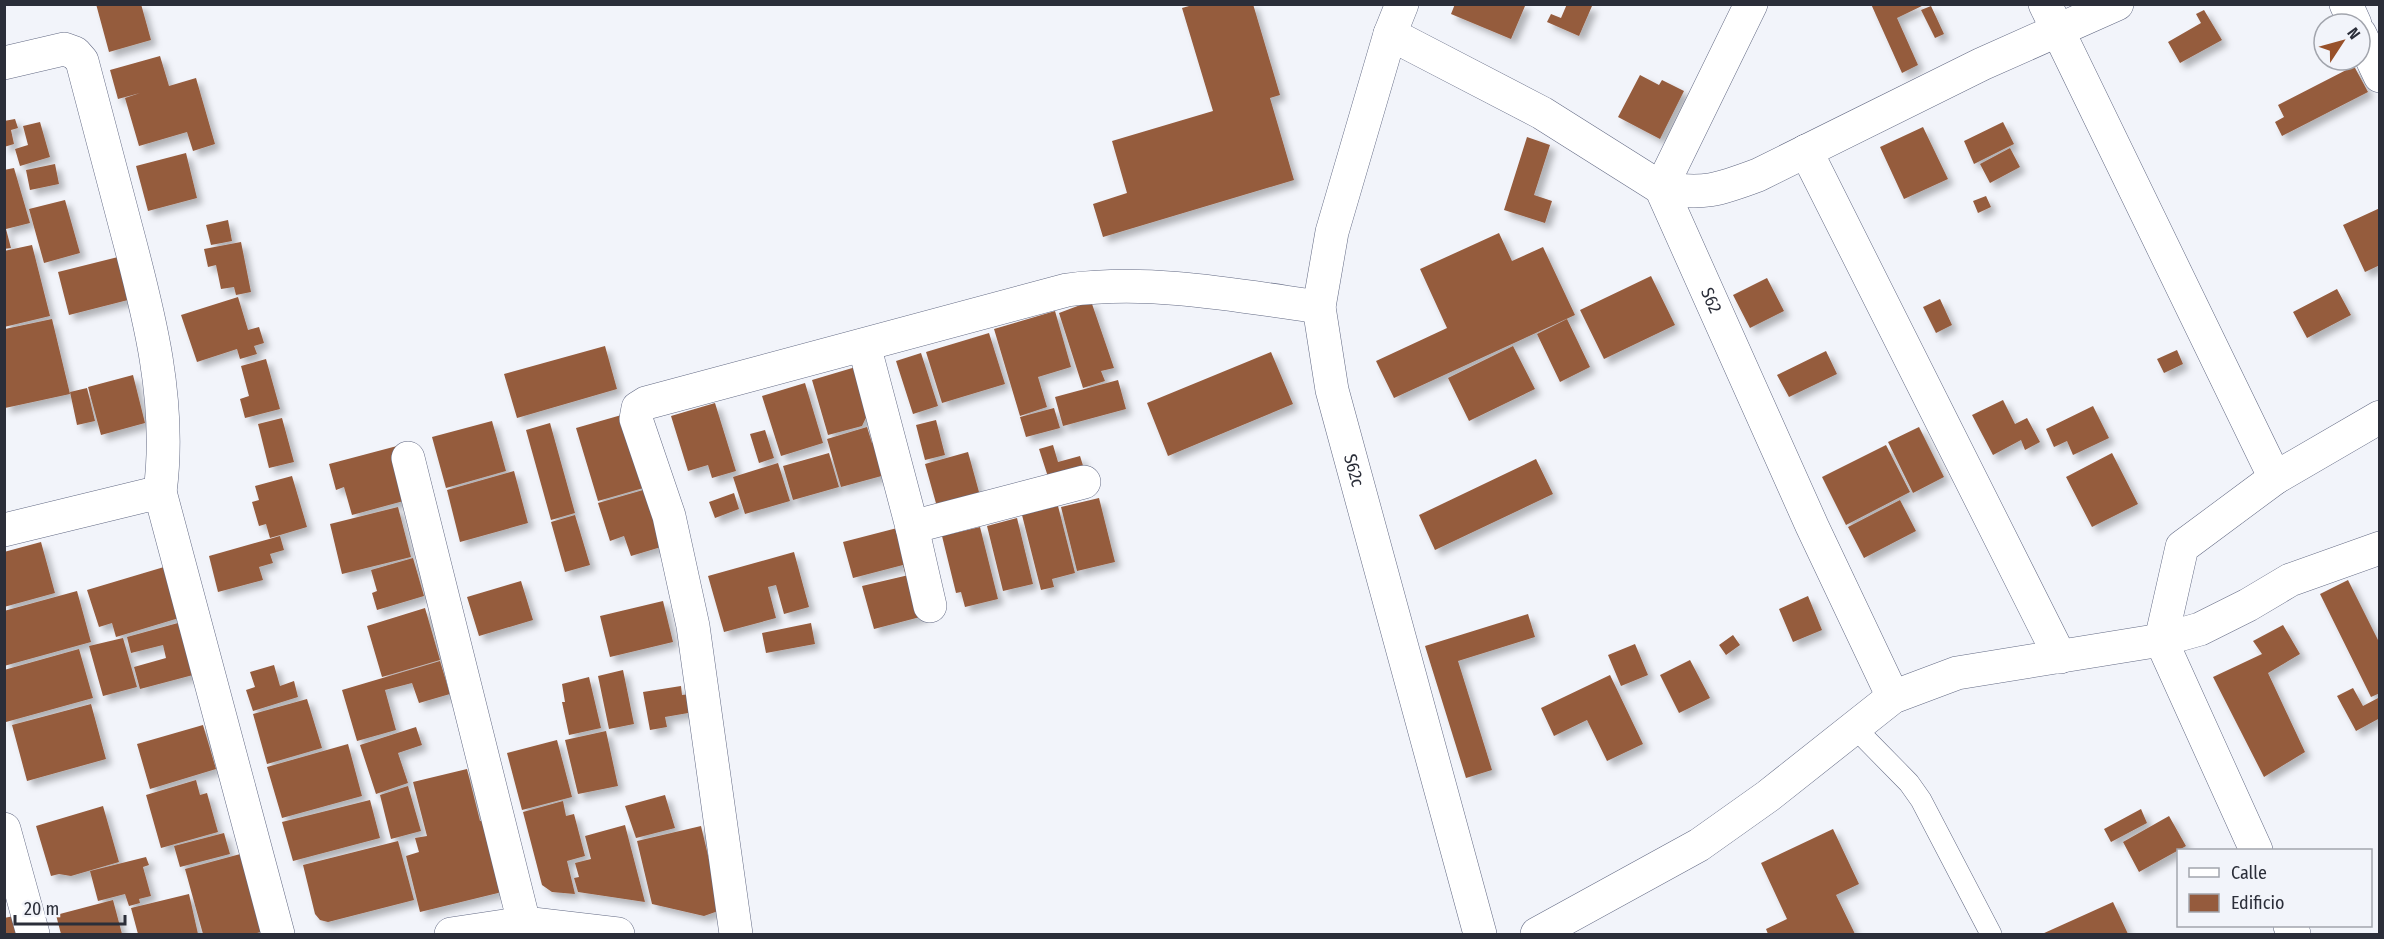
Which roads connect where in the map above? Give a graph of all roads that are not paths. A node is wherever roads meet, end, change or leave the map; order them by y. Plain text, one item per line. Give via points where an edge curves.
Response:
1 (1402, 4) edge
2 (1751, 4) edge
3 (2117, 4) edge
4 (2052, 17) edge
5 (1390, 34) junction
6 (2372, 61) edge
7 (4, 63) edge
8 (2379, 76) edge
9 (1806, 152) junction
10 (1661, 188) junction
11 (1319, 307) junction
12 (864, 345) junction
13 (2379, 417) edge
14 (408, 458) dead end
15 (2275, 478) junction
16 (1084, 482) dead end
17 (160, 492) junction
18 (912, 527) junction
19 (4, 530) edge
20 (2379, 548) edge
21 (930, 606) dead end
22 (2161, 640) junction
23 (2060, 657) junction
24 (1893, 697) junction
25 (1855, 728) junction
26 (4, 829) edge
27 (2256, 849) edge
28 (524, 923) junction
29 (33, 934) edge
30 (278, 934) edge
31 (451, 934) edge
32 (618, 934) edge
33 (736, 934) edge
34 (1480, 934) edge
35 (1537, 934) edge
36 (1991, 934) edge

1 - 5 street, S62c
2 - 10 street
3 - 4 street
4 - 9 street via 1982,64
4 - 15 street
5 - 10 street via 1542,113
5 - 11 street, S62c via 1332,232
6 - 8 street
7 - 17 street via 64,49 82,60 143,293 160,381 164,462
9 - 10 street via 1721,189 1691,192
9 - 23 street
10 - 24 street, S62
11 - 12 street via 1215,291 1104,285 1066,290
11 - 34 street, S62c via 1332,390
12 - 18 street
12 - 33 street via 638,408 636,419 669,516 693,626
13 - 15 street
14 - 28 street
15 - 22 street via 2182,547
16 - 18 street
17 - 19 street
17 - 30 street
18 - 21 street
20 - 22 street via 2290,580 2200,629
22 - 23 street
22 - 27 street
23 - 24 street via 1957,673
24 - 25 street
25 - 35 street via 1699,845
25 - 36 lane via 1921,800
26 - 29 street
28 - 31 street
28 - 32 street

